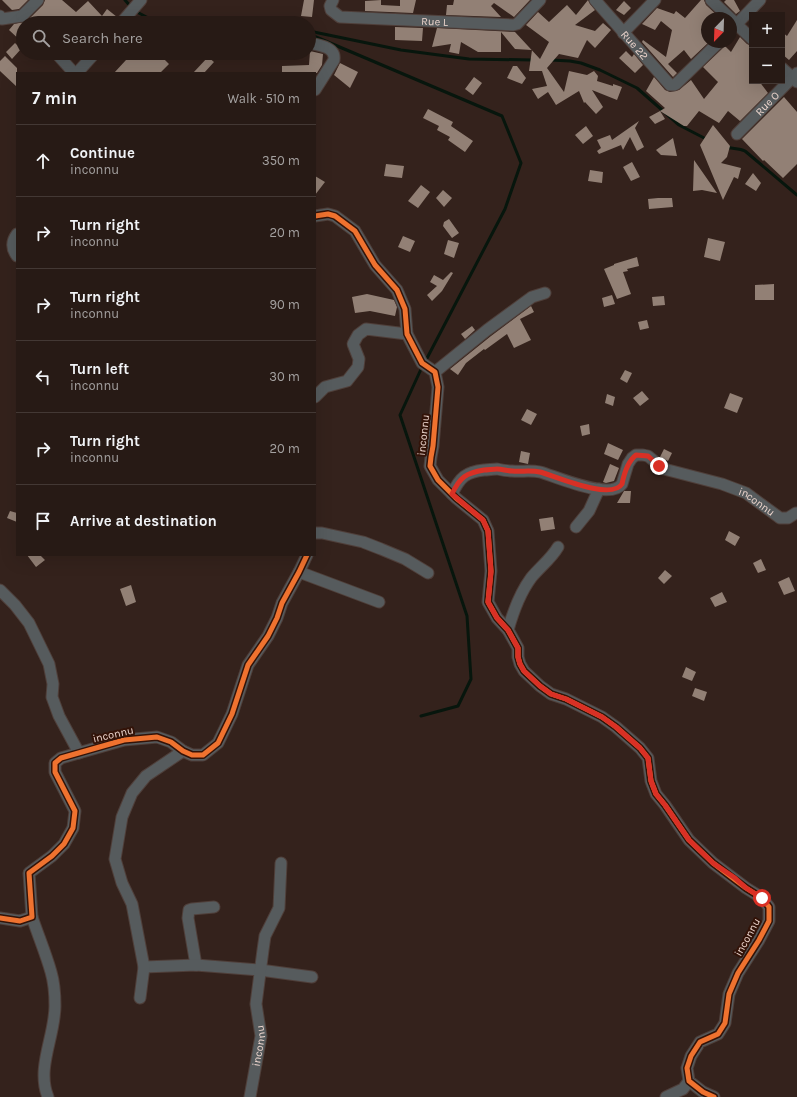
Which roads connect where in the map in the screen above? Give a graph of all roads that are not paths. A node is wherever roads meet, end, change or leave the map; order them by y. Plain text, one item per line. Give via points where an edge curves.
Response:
1 (38, 0) edge
2 (141, 0) edge
3 (333, 0) edge
4 (540, 0) edge
5 (595, 0) edge
6 (655, 0) edge
7 (712, 0) edge
8 (760, 0) edge
9 (722, 12) edge
10 (0, 16) edge
11 (28, 16) edge
12 (131, 16) edge
13 (737, 19) edge
14 (16, 20) edge
15 (737, 27) edge
16 (623, 33) junction
17 (749, 37) edge
18 (316, 44) edge
19 (713, 48) edge
20 (62, 60) edge
21 (89, 60) edge
22 (785, 70) edge
23 (73, 72) edge
24 (78, 72) edge
25 (796, 78) edge
26 (316, 88) edge
27 (737, 134) dead end
28 (316, 216) edge
29 (16, 236) edge
30 (16, 255) edge
31 (545, 293) dead end
32 (408, 334) junction
33 (434, 371) junction
34 (316, 396) edge
35 (599, 489) junction
36 (452, 494) junction
37 (796, 513) edge
38 (576, 527) dead end
39 (316, 533) edge
40 (558, 547) dead end
41 (307, 556) edge
42 (299, 572) junction
43 (428, 573) dead end
44 (0, 590) edge
45 (379, 602) dead end
46 (508, 630) junction
47 (184, 751) junction
48 (79, 753) junction
49 (282, 863) dead end
50 (214, 907) dead end
51 (32, 917) junction
52 (0, 918) edge
53 (196, 965) junction
54 (144, 968) junction
55 (260, 970) junction
56 (312, 977) dead end
57 (140, 998) dead end
58 (689, 1081) junction
59 (48, 1097) edge
60 (250, 1097) edge
61 (666, 1097) edge
62 (714, 1097) edge

1 - 11 street
2 - 12 street
3 - 4 street, Rue L via 331,10 340,17 514,25
5 - 16 street, Rue 22
6 - 16 street
7 - 9 street
8 - 13 street
10 - 14 street via 2,19
15 - 17 street
16 - 19 street, Rue 22 via 670,85 676,84
18 - 26 street via 330,49 335,56
20 - 23 street
21 - 24 street
22 - 25 street
25 - 27 street, Rue O
28 - 32 street via 335,216 355,231 375,265 397,290 405,309
29 - 30 street via 12,249
31 - 33 street via 532,298
32 - 33 street via 422,363
32 - 34 street via 366,329 358,335 353,344 359,359 358,367 347,381 325,387
33 - 36 street, inconnu via 438,387 430,466 438,480
35 - 36 street, inconnu via 565,482 540,472 495,469 475,471 466,475 458,482
35 - 37 street, inconnu via 614,490 620,487 632,458 643,455 664,469 746,493 780,518 788,518
35 - 38 street via 589,511
36 - 46 street, inconnu via 483,520 488,531 491,572 488,602
39 - 43 street via 362,542 405,559
40 - 46 street via 552,557 531,578 515,606
41 - 42 street, inconnu
42 - 45 street
42 - 47 street, inconnu via 268,636 248,665 232,714 218,743 203,755 192,755
44 - 48 street via 16,605 29,623 49,664 53,684 52,697
46 - 58 street, inconnu via 518,648 518,657 524,671 551,694 602,717 640,748 648,758 651,781 656,794 689,840 713,863 762,898 769,907 768,921 760,940 738,973 729,994 725,1023 718,1034 700,1042 691,1056 687,1068
47 - 48 street, inconnu via 171,742 157,737 124,740
47 - 54 street via 146,776 132,793 122,817 115,859 132,904
48 - 51 street, inconnu via 61,758 55,763 55,772 75,811 73,828 64,844 29,874
49 - 55 street, inconnu via 279,908 265,936
50 - 53 street via 192,909 188,913
51 - 52 street via 20,921
51 - 59 street, inconnu via 52,974 55,1007 44,1073 44,1087
53 - 54 street
53 - 55 street
54 - 57 street
55 - 56 street
55 - 60 street, inconnu via 256,1004 261,1036
58 - 61 street via 683,1089
58 - 62 street

